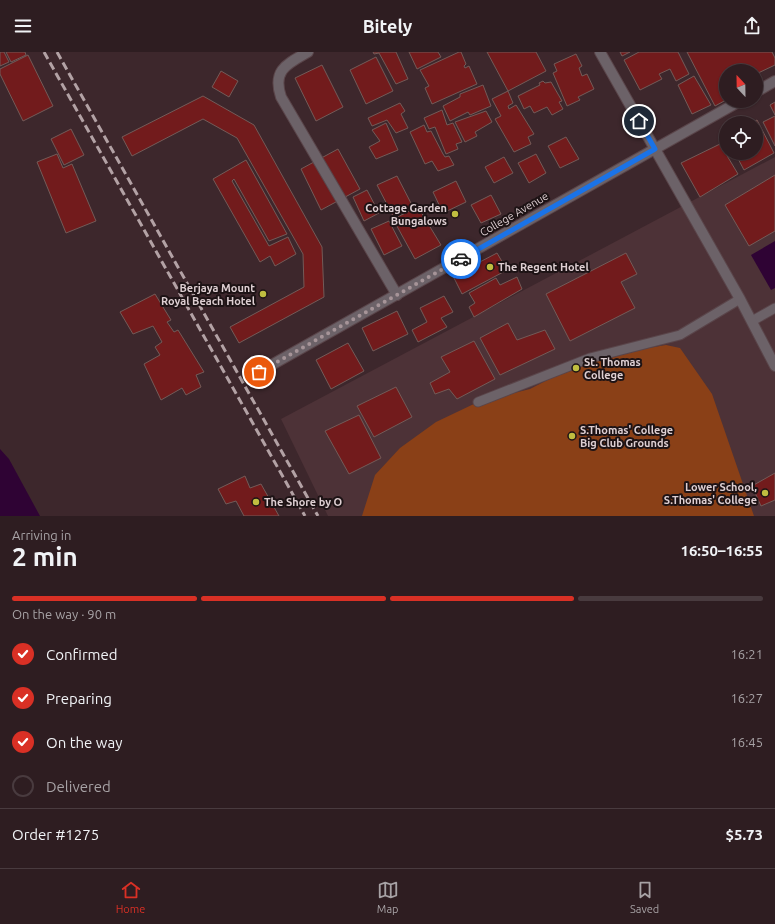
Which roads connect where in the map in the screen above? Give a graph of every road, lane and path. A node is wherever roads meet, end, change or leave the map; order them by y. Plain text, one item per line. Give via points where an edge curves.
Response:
1 (308, 52) edge
2 (600, 52) edge
3 (775, 81) edge
4 (763, 88) edge
5 (728, 108) edge
6 (655, 149) junction
7 (397, 295) junction
8 (740, 299) junction
9 (775, 308) edge
10 (752, 321) junction
11 (775, 366) edge
12 (259, 372) dead end
13 (478, 402) dead end

1 - 7 street via 285,65 278,78 281,97
2 - 6 street
3 - 4 street
5 - 6 street, College Avenue
6 - 7 street, College Avenue
6 - 8 street
7 - 12 street, College Avenue
8 - 10 street
8 - 13 lane via 680,335 590,358
9 - 10 lane
10 - 11 street

